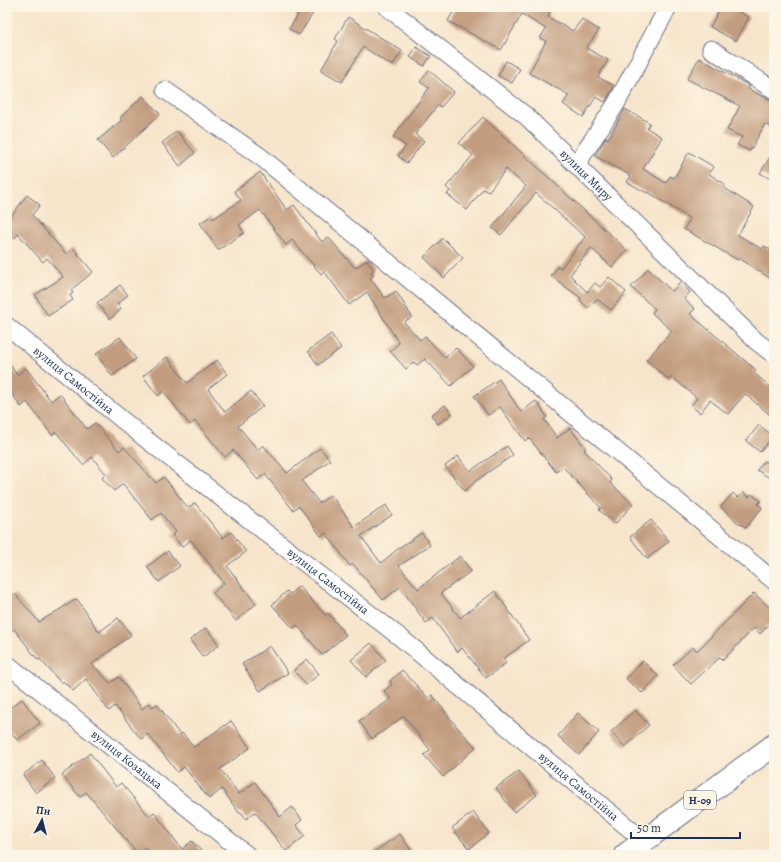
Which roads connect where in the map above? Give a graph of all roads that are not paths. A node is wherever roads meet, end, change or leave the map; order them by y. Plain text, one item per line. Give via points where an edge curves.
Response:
1 (387, 7) edge
2 (668, 7) edge
3 (711, 49) dead end
4 (165, 90) dead end
5 (774, 90) edge
6 (576, 165) junction
7 (7, 326) edge
8 (774, 355) edge
9 (774, 581) edge
10 (7, 664) edge
11 (774, 745) edge
12 (644, 841) junction
13 (247, 855) edge
14 (625, 855) edge

1 - 6 street, вулиця Миру via 526,116
2 - 6 street via 616,104
3 - 5 street
4 - 9 street via 262,157
6 - 8 street, вулиця Миру via 756,341
7 - 12 street, вулиця Самостійна via 147,440 401,638
10 - 13 street, вулиця Козацька
11 - 12 main road, Н-09
12 - 14 main road, Н-09

